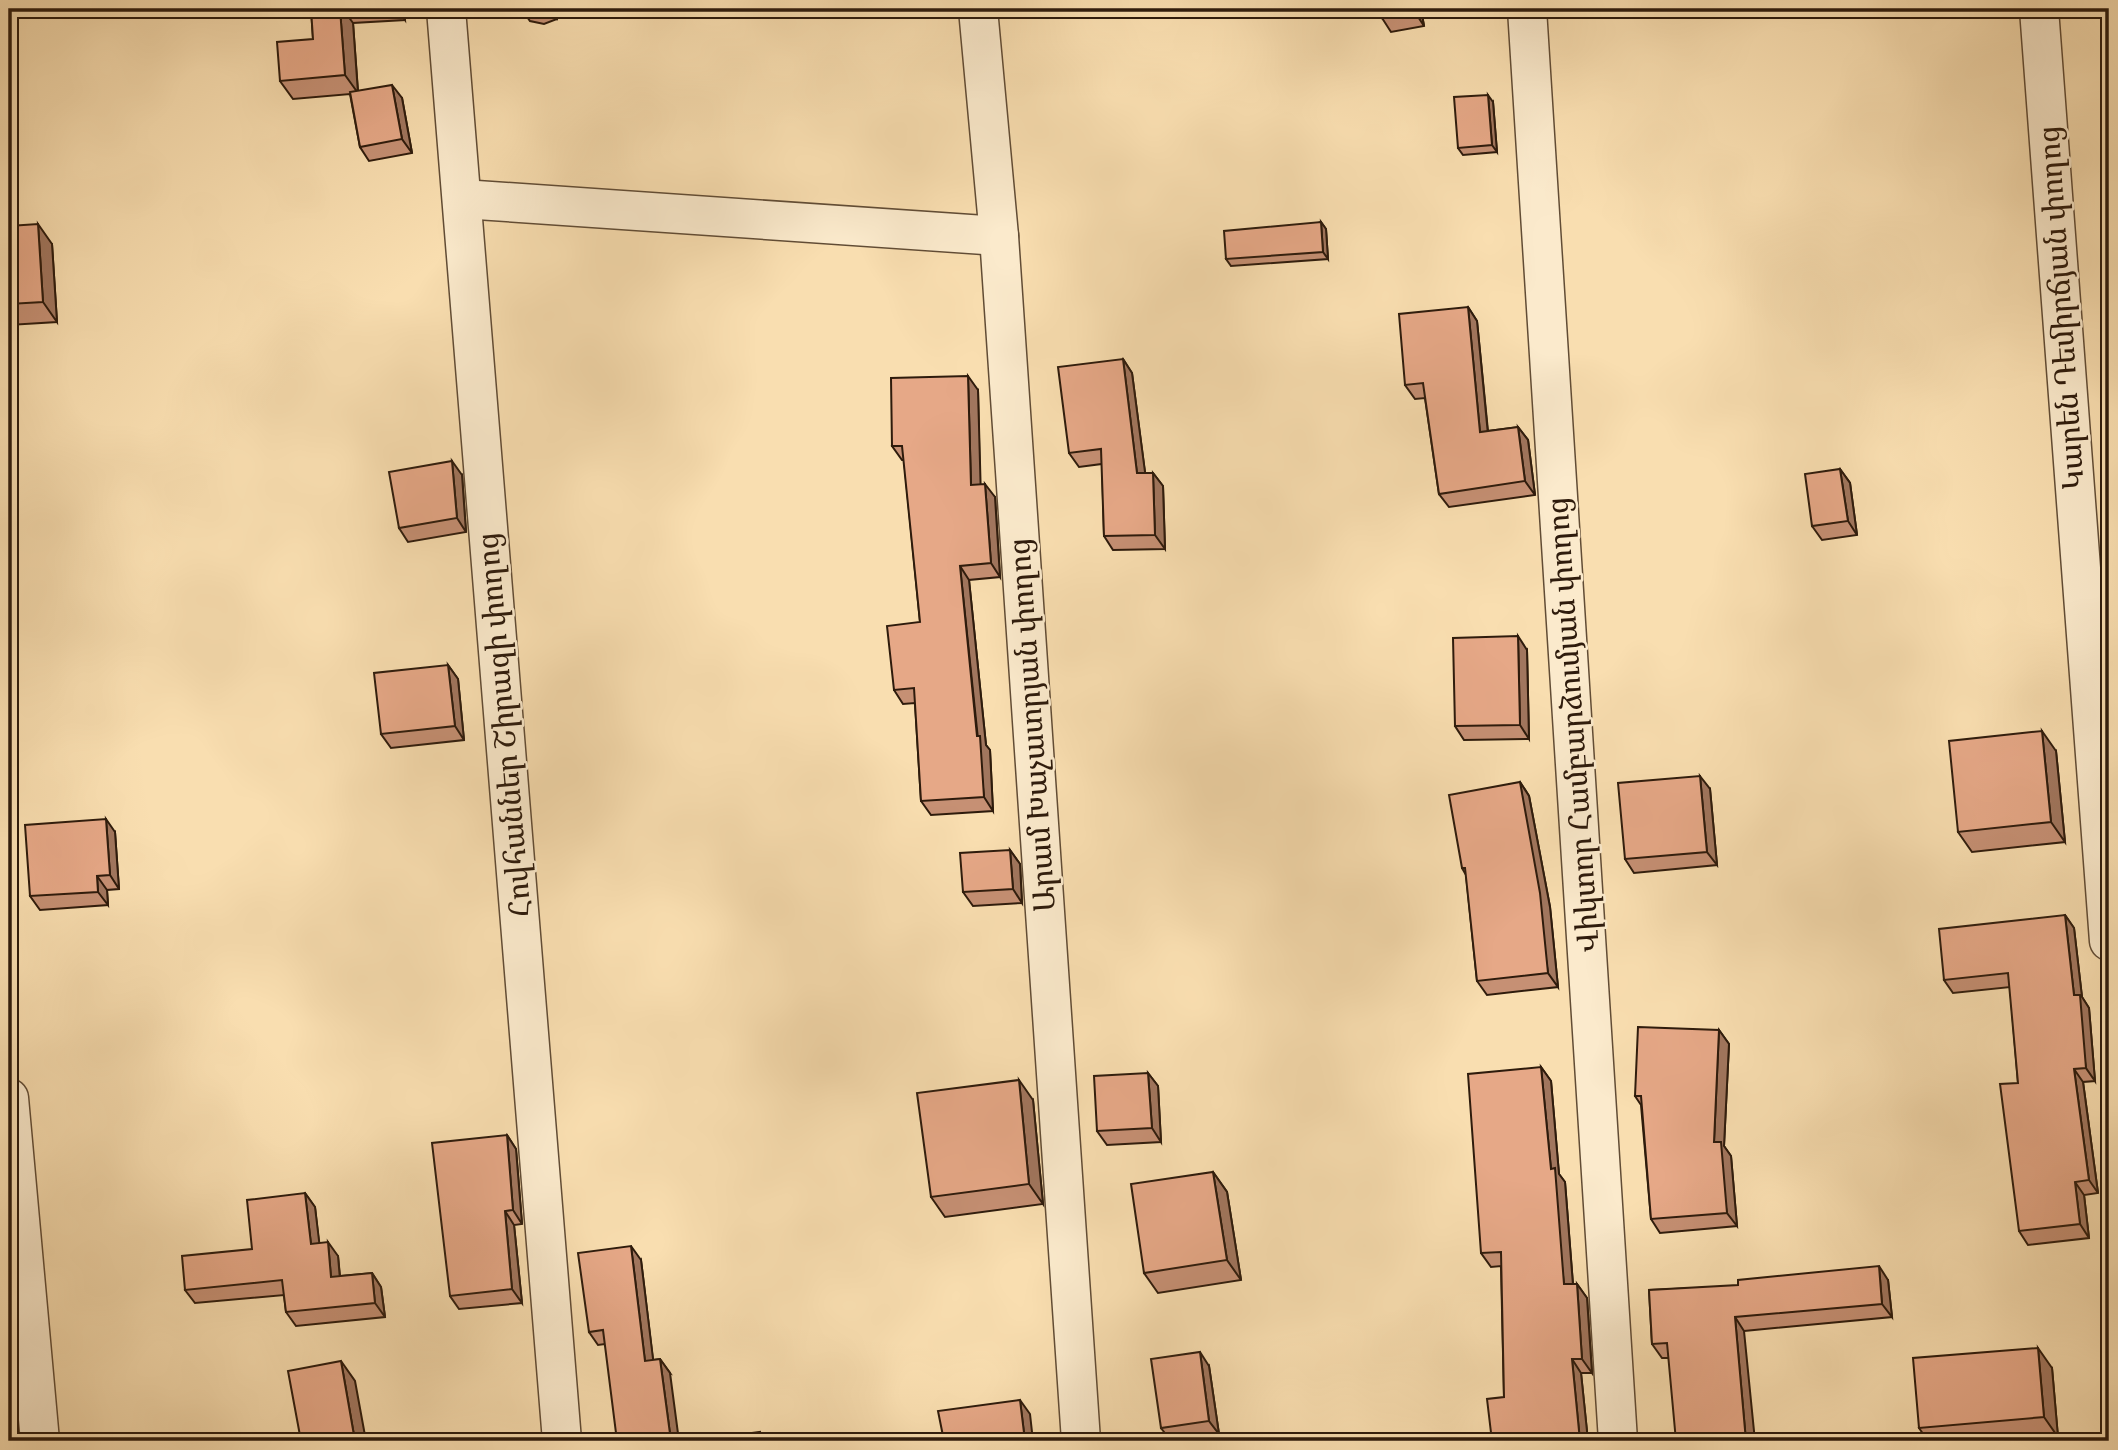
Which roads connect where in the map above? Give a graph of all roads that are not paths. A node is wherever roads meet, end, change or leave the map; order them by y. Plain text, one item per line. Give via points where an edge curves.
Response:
1 (446, 9) edge
2 (978, 9) edge
3 (1527, 9) edge
4 (2039, 9) edge
5 (462, 199) junction
6 (999, 236) junction
7 (2109, 941) edge
8 (9, 1098) edge
9 (40, 1441) edge
10 (562, 1441) edge
11 (1081, 1441) edge
12 (1618, 1441) edge

1 - 5 street, Հովհաններ Շիրազի փողոց
2 - 6 street, Արամ Խաչատրյան փողոց
3 - 12 street, Վիկտոր Համբարձումյան փողոց
4 - 7 street, Կարեն Դեմիրճյան փողոց
5 - 6 street
5 - 10 street, Հովհաններ Շիրազի փողոց
6 - 11 street, Արամ Խաչատրյան փողոց
8 - 9 street

